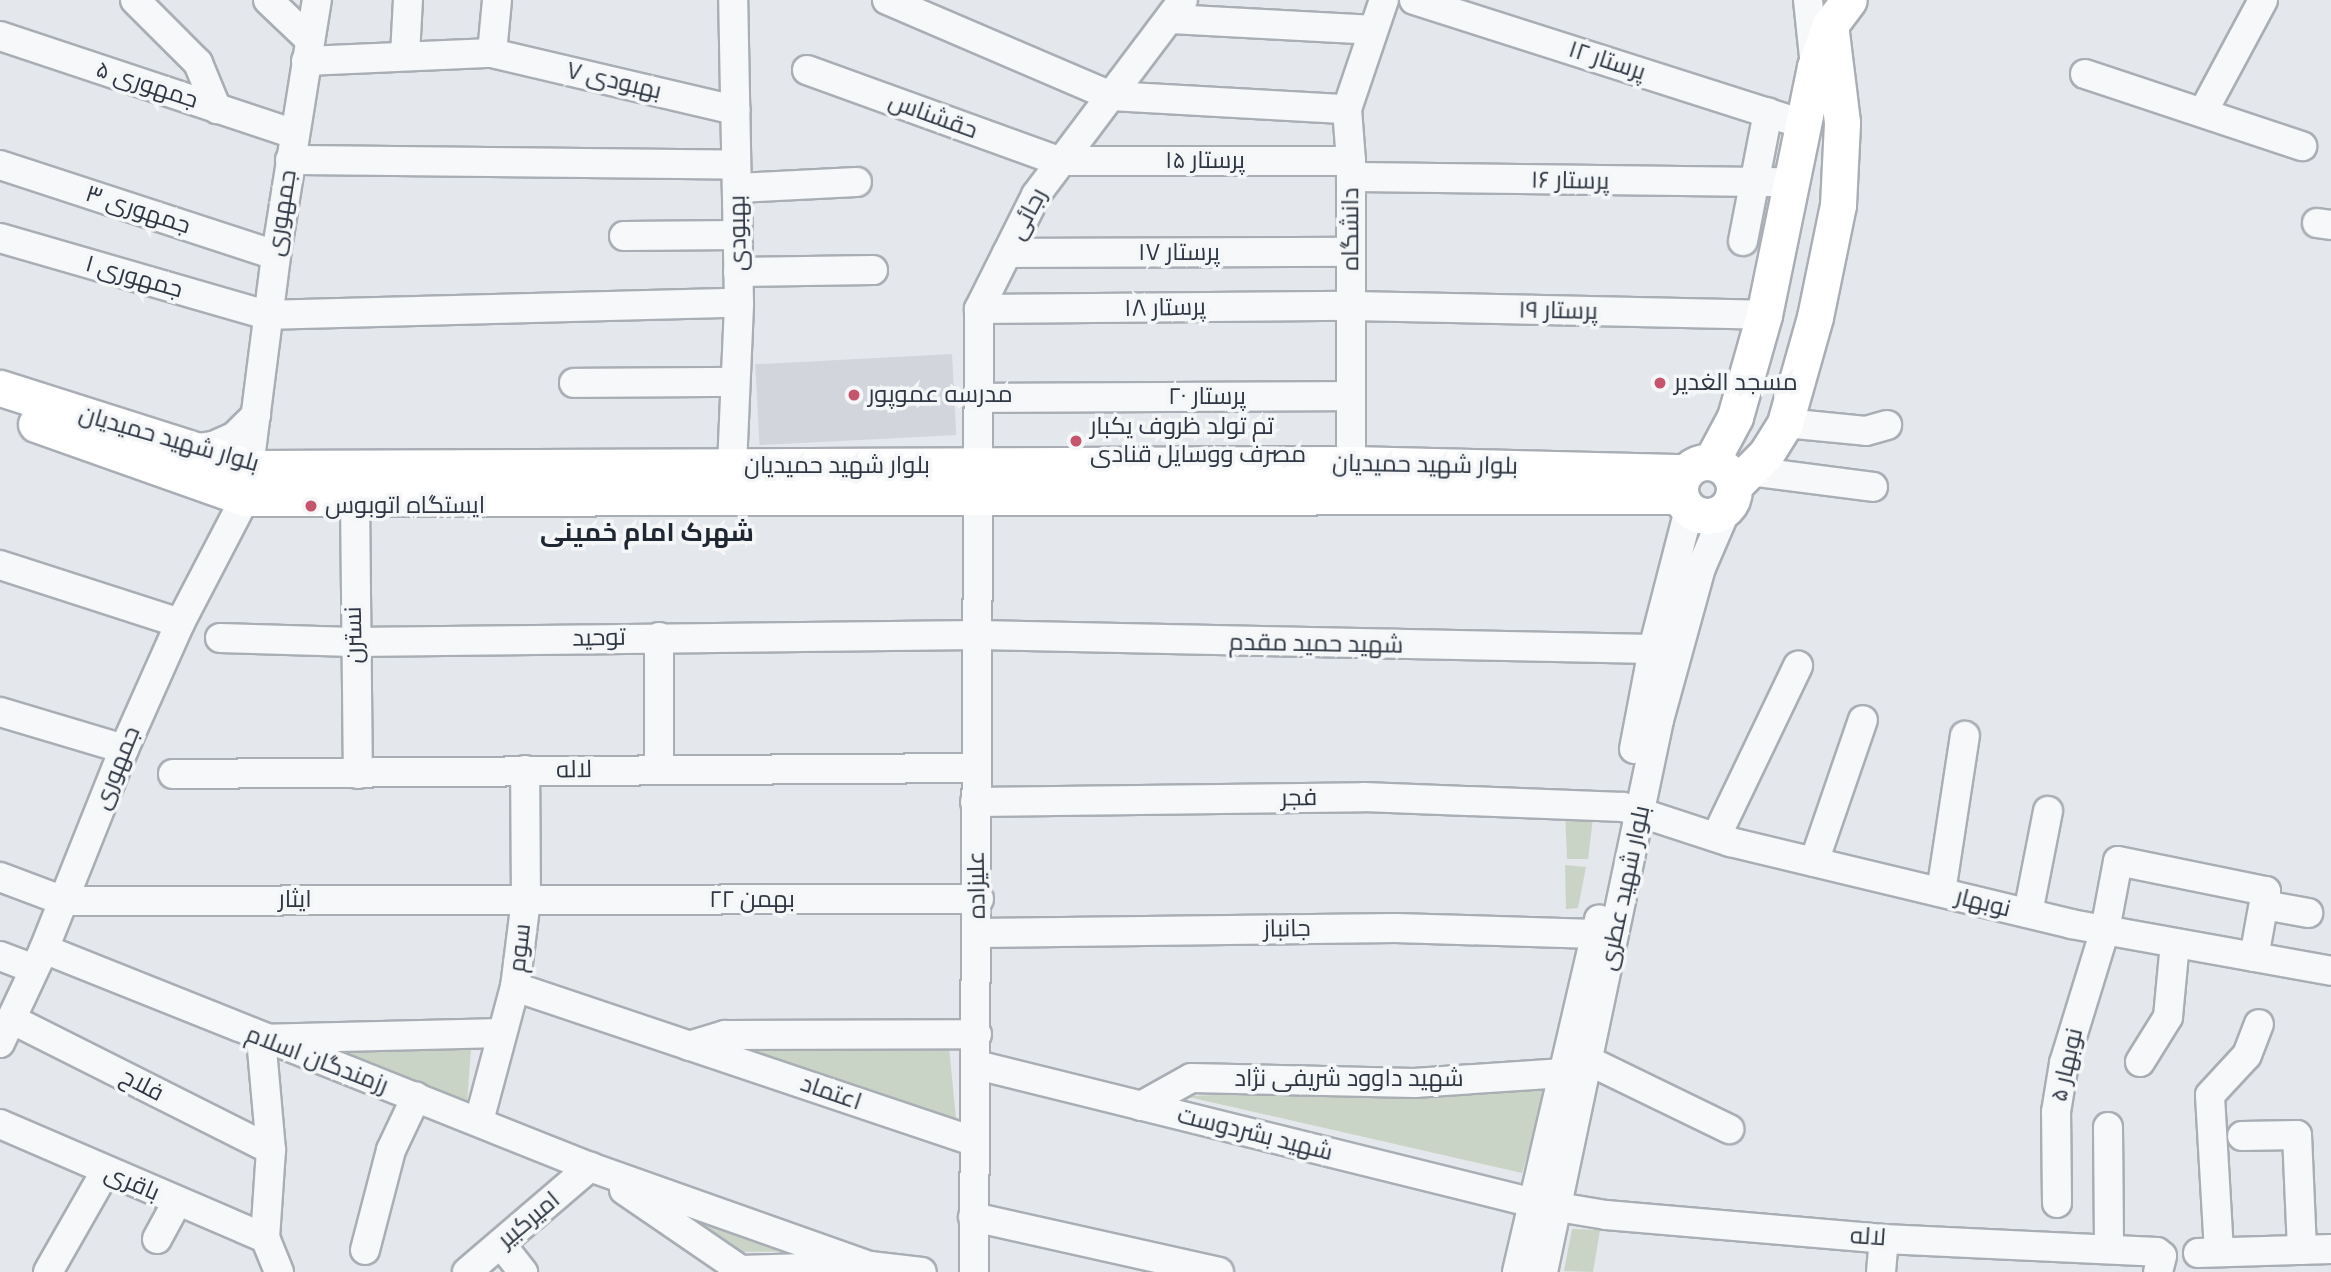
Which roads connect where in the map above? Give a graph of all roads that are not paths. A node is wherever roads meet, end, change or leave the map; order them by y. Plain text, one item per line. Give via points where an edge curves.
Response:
1 (135, 0) edge
2 (268, 0) edge
3 (317, 0) edge
4 (408, 0) edge
5 (497, 0) edge
6 (733, 0) edge
7 (887, 0) edge
8 (1384, 0) edge
9 (1414, 0) edge
10 (2263, 0) edge
11 (1829, 8) edge
12 (1177, 9) edge
13 (1371, 30) junction
14 (0, 36) edge
15 (307, 50) junction
16 (492, 53) junction
17 (405, 55) junction
18 (807, 70) dead end
19 (2085, 74) dead end
20 (1111, 96) junction
21 (1347, 108) junction
22 (217, 109) junction
23 (735, 110) junction
24 (2203, 112) junction
25 (1784, 117) junction
26 (2302, 146) dead end
27 (292, 147) junction
28 (1059, 161) junction
29 (0, 165) edge
30 (1351, 169) junction
31 (737, 177) junction
32 (857, 182) dead end
33 (1789, 182) junction
34 (1754, 185) junction
35 (738, 234) junction
36 (624, 236) dead end
37 (0, 238) edge
38 (1743, 242) dead end
39 (1351, 252) junction
40 (1007, 253) junction
41 (276, 255) junction
42 (873, 270) dead end
43 (738, 272) junction
44 (738, 303) junction
45 (1351, 306) junction
46 (979, 309) junction
47 (267, 315) junction
48 (1764, 315) junction
49 (734, 382) junction
50 (574, 383) dead end
51 (1351, 396) junction
52 (978, 398) junction
53 (9, 402) edge
54 (256, 415) junction
55 (1785, 423) junction
56 (1887, 425) dead end
57 (191, 449) junction
58 (1351, 464) junction
59 (1237, 479) junction
60 (486, 481) junction
61 (732, 482) junction
62 (979, 482) junction
63 (248, 483) junction
64 (1711, 486) junction
65 (1873, 488) dead end
66 (355, 497) junction
67 (0, 565) edge
68 (180, 623) junction
69 (978, 635) junction
70 (659, 637) junction
71 (220, 638) dead end
72 (353, 642) junction
73 (1653, 649) junction
74 (1798, 666) dead end
75 (0, 712) edge
76 (1863, 720) dead end
77 (1965, 736) dead end
78 (124, 749) junction
79 (976, 768) junction
80 (659, 769) junction
81 (525, 770) junction
82 (173, 774) dead end
83 (358, 774) junction
84 (975, 802) junction
85 (1632, 809) junction
86 (2048, 811) dead end
87 (1716, 838) junction
88 (1814, 862) junction
89 (0, 877) edge
90 (1941, 892) junction
91 (979, 899) junction
92 (526, 900) junction
93 (64, 901) junction
94 (2264, 905) junction
95 (2028, 913) junction
96 (2308, 913) dead end
97 (2105, 930) junction
98 (978, 933) junction
99 (1595, 934) junction
100 (2175, 943) junction
101 (0, 956) edge
102 (2254, 957) junction
103 (39, 959) junction
104 (2331, 971) edge
105 (515, 987) junction
106 (2259, 1024) dead end
107 (6, 1032) edge
108 (499, 1033) junction
109 (977, 1034) junction
110 (261, 1039) junction
111 (689, 1046) junction
112 (1589, 1061) junction
113 (2140, 1062) dead end
114 (977, 1065) junction
115 (1564, 1073) junction
116 (416, 1097) junction
117 (1141, 1106) junction
118 (479, 1121) junction
119 (0, 1124) edge
120 (2108, 1127) dead end
121 (1729, 1129) dead end
122 (2242, 1136) dead end
123 (973, 1141) junction
124 (271, 1150) junction
125 (590, 1167) junction
126 (105, 1172) junction
127 (177, 1202) junction
128 (2057, 1203) dead end
129 (1545, 1205) junction
130 (973, 1217) junction
131 (265, 1238) junction
132 (157, 1239) dead end
133 (1884, 1239) junction
134 (501, 1244) junction
135 (2109, 1248) junction
136 (2331, 1249) edge
137 (365, 1250) dead end
138 (2302, 1250) junction
139 (870, 1269) edge
140 (740, 1271) edge
141 (49, 1272) edge
142 (279, 1272) edge
143 (467, 1272) edge
144 (523, 1272) edge
145 (922, 1272) edge
146 (974, 1272) edge
147 (1219, 1272) edge
148 (1517, 1272) edge
149 (1543, 1272) edge
150 (1881, 1272) edge
151 (2158, 1272) edge

1 - 22 street via 198,64
2 - 15 street
3 - 15 street, جمهوری
4 - 17 street
5 - 16 street
6 - 23 street, بهبودی
7 - 20 street
8 - 13 street, دانشگاه
9 - 25 street, پرستار ۱۲
10 - 24 street
11 - 25 main road via 1815,67
11 - 55 main road via 1842,122 1838,205 1815,317
12 - 13 street
12 - 20 street, رجائی
13 - 21 street, دانشگاه
14 - 22 street, جمهوری ۵
15 - 17 street, بهبودی ۷
15 - 27 street, جمهوری
16 - 17 street, بهبودی ۷
16 - 23 street, بهبودی ۷
18 - 28 street, حقشناس
19 - 24 street
20 - 21 street
20 - 28 street, رجائی
21 - 30 street, دانشگاه
22 - 27 street, جمهوری ۵
23 - 31 street, بهبودی
24 - 26 street
25 - 33 main road
25 - 34 street
27 - 31 street, جمهوری ۵
27 - 41 street, جمهوری
28 - 30 street, پرستار ۱۵
28 - 40 street, رجائی
29 - 41 street, جمهوری ۳
30 - 34 street, پرستار ۱۶
30 - 39 street, دانشگاه
31 - 32 street, جمهوری ۵
31 - 35 street, بهبودی
33 - 34 street, پرستار ۱۶
33 - 48 main road
34 - 38 street
35 - 36 street
35 - 43 street, بهبودی
37 - 47 street, جمهوری ۱
39 - 40 street, پرستار ۱۷
39 - 45 street, دانشگاه
40 - 46 street, رجائی
41 - 47 street, جمهوری
42 - 43 street
43 - 44 street, بهبودی
44 - 47 street, جمهوری ۱
44 - 49 street, بهبودی
45 - 46 street, پرستار ۱۸
45 - 48 street, پرستار ۱۹
45 - 51 street, دانشگاه
46 - 52 street, رجائی
47 - 54 street, جمهوری
48 - 64 main road
49 - 50 street
49 - 61 street, بهبودی
51 - 52 street, پرستار ۲۰
51 - 58 street, دانشگاه
52 - 62 street, رجائی
53 - 57 main road, بلوار شهید حمیدیان
53 - 63 main road, بلوار شهید حمیدیان
54 - 57 street via 235,436
54 - 63 street, جمهوری
55 - 56 street via 1866,431
55 - 64 main road
57 - 63 main road, بلوار شهید حمیدیان
58 - 59 main road, بلوار شهید حمیدیان
58 - 64 main road, بلوار شهید حمیدیان
59 - 62 main road, بلوار شهید حمیدیان
59 - 64 main road, بلوار شهید حمیدیان
60 - 61 main road, بلوار شهید حمیدیان
60 - 63 main road, بلوار شهید حمیدیان
60 - 66 main road, بلوار شهید حمیدیان
61 - 62 main road, بلوار شهید حمیدیان
62 - 69 street, علیزاده
63 - 66 main road, بلوار شهید حمیدیان
63 - 68 street, جمهوری
64 - 65 street
64 - 73 street, بلوار شهید عطری
64 - 85 street, بلوار شهید عطری via 1678,642
66 - 72 street, نسترن
67 - 68 street
68 - 78 street, جمهوری
69 - 70 street, توحید
69 - 73 street, شهید حمید مقدم
69 - 79 street, علیزاده
70 - 72 street, توحید
70 - 80 street
71 - 72 street, توحید
72 - 83 street, نسترن
73 - 85 street, بلوار شهید عطری
74 - 87 street
75 - 78 street
76 - 88 street
77 - 90 street
78 - 93 street, جمهوری
79 - 80 street, لاله
79 - 84 street, علیزاده
80 - 81 street, لاله
81 - 83 street, لاله
81 - 92 street, سوم
82 - 83 street, لاله
84 - 85 street, فجر via 1364,797
84 - 91 street, علیزاده
85 - 87 street, نوبهار
85 - 99 street, بلوار شهید عطری
85 - 112 street, بلوار شهید عطری
86 - 95 street
87 - 88 street, نوبهار
88 - 90 street, نوبهار
89 - 93 street
90 - 95 street, نوبهار
91 - 92 street, ۲۲ بهمن
91 - 98 street, علیزاده
92 - 93 street, ایثار
92 - 105 street, سوم
93 - 103 street, جمهوری
94 - 96 street
94 - 97 street, نوبهار ۵ via 2266,891 2118,861
94 - 102 street
95 - 97 street, نوبهار
97 - 100 street, نوبهار
97 - 128 street, نوبهار ۵ via 2064,1063 2056,1112
98 - 99 street, جانباز via 1395,928
98 - 109 street, علیزاده
99 - 115 street, بلوار شهید عطری
100 - 102 street, نوبهار
100 - 113 street via 2168,1017
101 - 103 street, رزمندگان اسلام
102 - 104 street, نوبهار
103 - 107 street, جمهوری
103 - 110 street, رزمندگان اسلام
105 - 108 street, سوم
105 - 111 street, اعتماد
106 - 138 street via 2247,1055 2210,1094 2208,1253
107 - 124 street, فلاح
108 - 110 street
108 - 118 street, سوم
109 - 111 street, اعتماد via 764,1033 725,1035
109 - 114 street, علیزاده
110 - 116 street, رزمندگان اسلام
110 - 124 street
111 - 123 street, اعتماد
112 - 121 street
112 - 129 street, بلوار شهید عطری
114 - 117 street, شهید بشردوست
114 - 123 street, علیزاده
115 - 117 street, شهید داوود شریفی نژاد via 1414,1083 1191,1078
115 - 129 street, بلوار شهید عطری
116 - 118 street, رزمندگان اسلام
116 - 137 street via 391,1150
117 - 129 street, شهید بشردوست
118 - 125 street, رزمندگان اسلام
119 - 126 street, باقری
120 - 135 street
122 - 138 street via 2297,1135
123 - 130 street, علیزاده
124 - 131 street
125 - 134 street, امیرکبیر
125 - 139 street, رزمندگان اسلام
125 - 140 street, رزمندگان اسلام
126 - 127 street, باقری
126 - 141 street
127 - 131 street, باقری
127 - 132 street
129 - 133 street, لاله
129 - 148 street, بلوار شهید عطری
129 - 149 street, بلوار شهید عطری
130 - 146 street, علیزاده
130 - 147 street
131 - 142 street
133 - 135 street, لاله
133 - 150 street
134 - 143 street, امیرکبیر
134 - 144 street
135 - 151 street, لاله via 2161,1253
136 - 138 street
139 - 140 street, رزمندگان اسلام
139 - 145 street, رزمندگان اسلام

